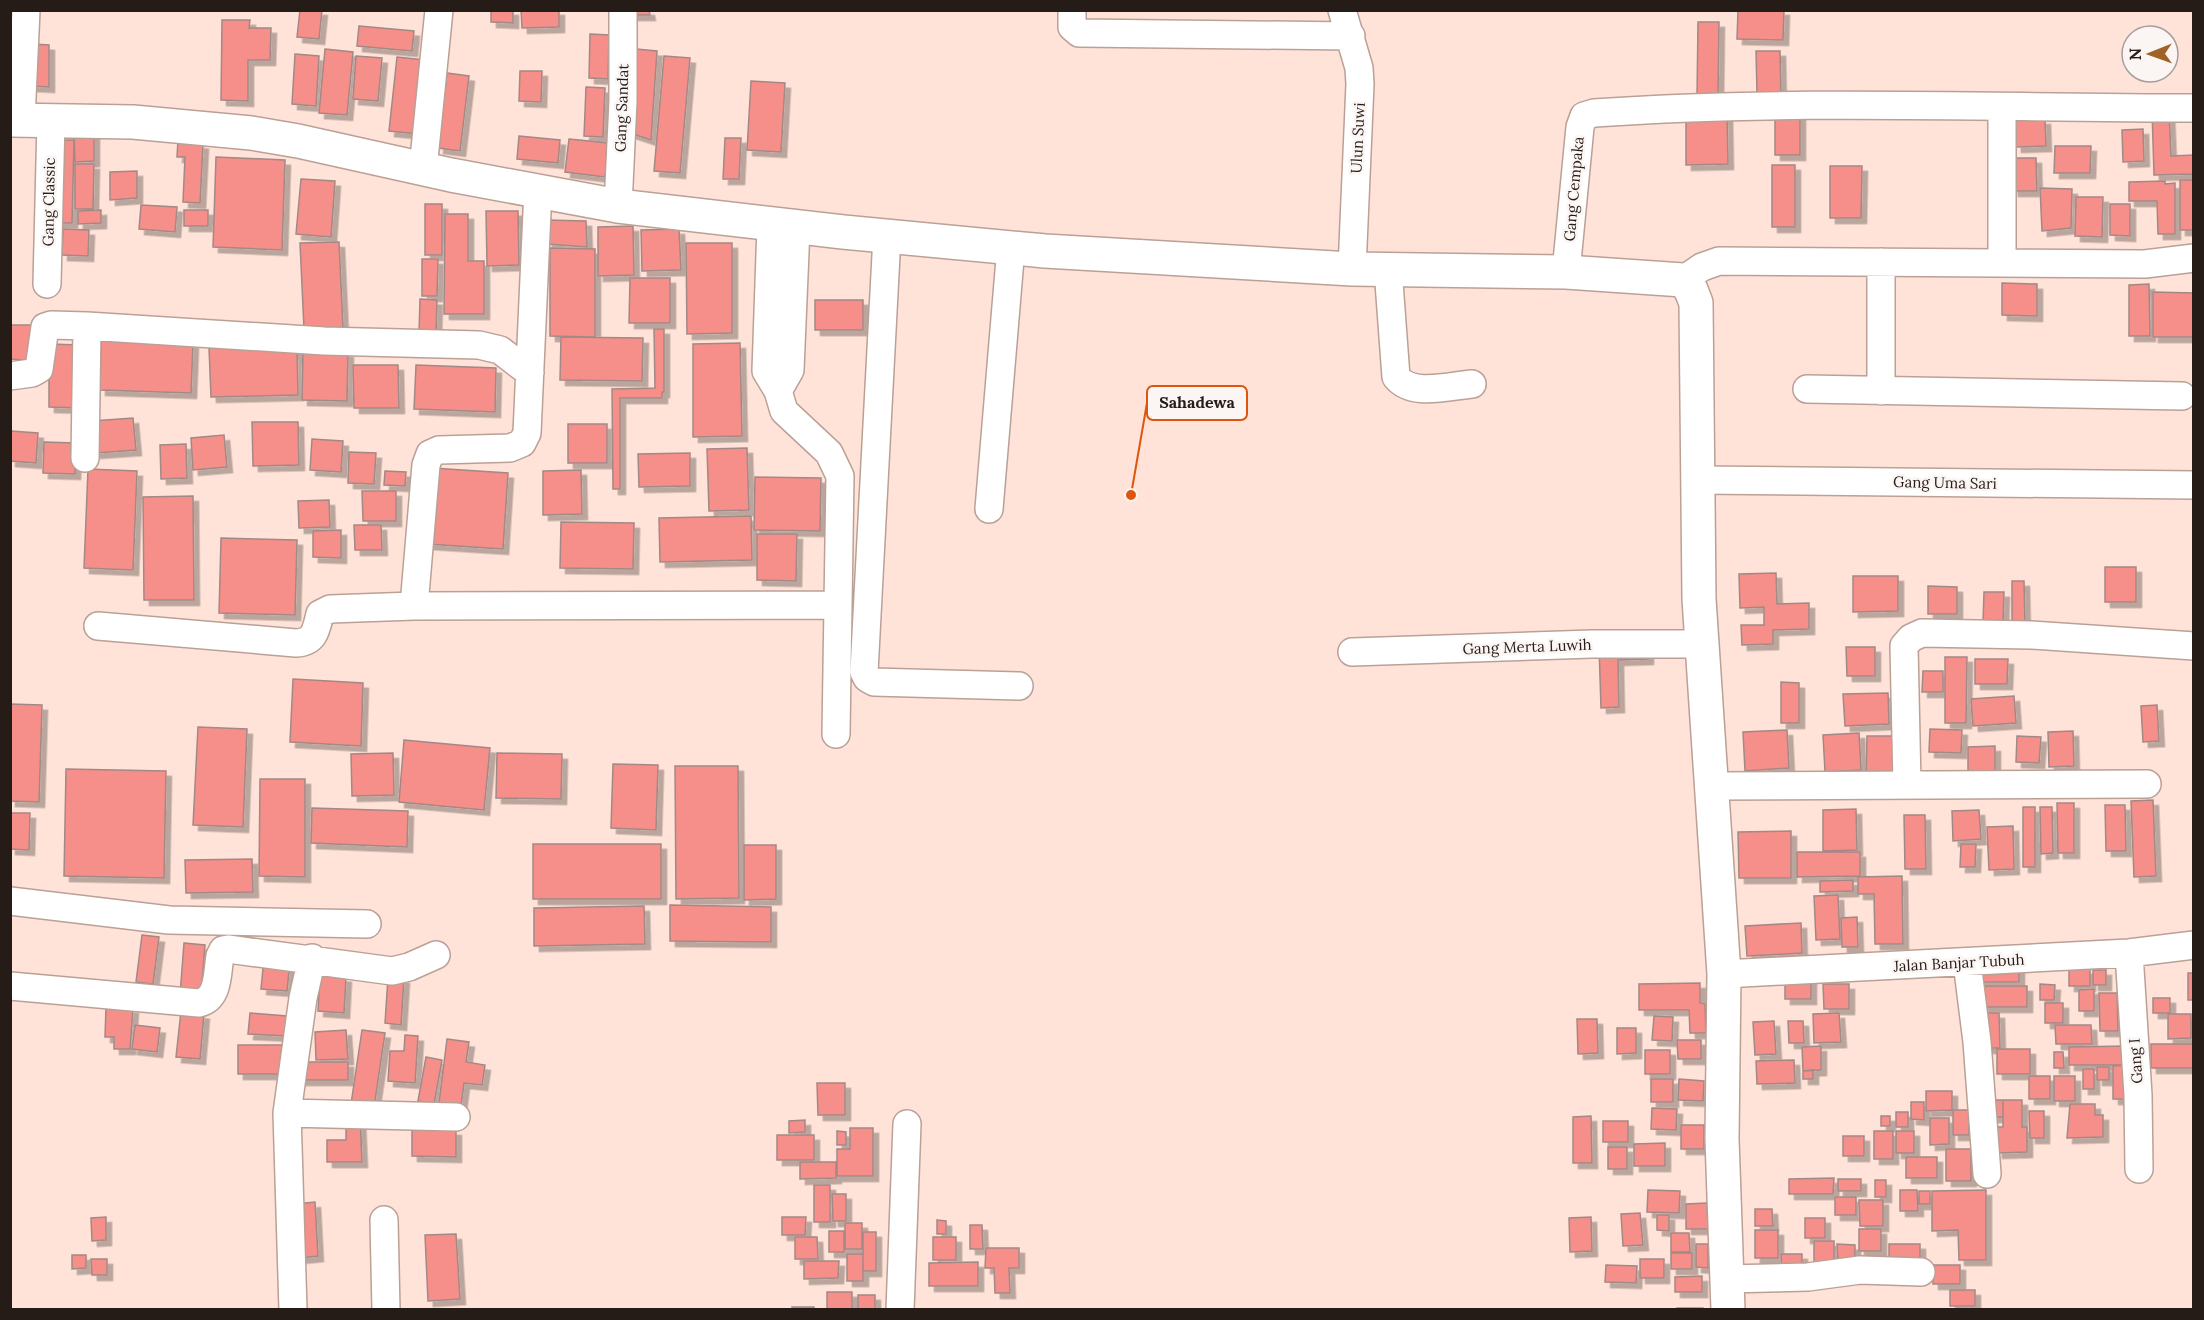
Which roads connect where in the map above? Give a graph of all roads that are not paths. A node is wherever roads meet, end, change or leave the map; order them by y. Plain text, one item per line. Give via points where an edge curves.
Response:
1 (26, 10) edge
2 (439, 10) edge
3 (623, 10) edge
4 (1072, 10) edge
5 (1342, 10) edge
6 (1351, 36) junction
7 (2002, 107) junction
8 (2193, 108) edge
9 (28, 120) edge
10 (423, 169) junction
11 (538, 190) junction
12 (618, 206) junction
13 (783, 226) junction
14 (887, 237) junction
15 (1011, 247) junction
16 (2193, 258) edge
17 (1881, 262) junction
18 (2002, 263) junction
19 (1352, 269) junction
20 (1388, 270) junction
21 (1566, 272) junction
22 (1683, 280) junction
23 (47, 284) dead end
24 (87, 326) junction
25 (530, 373) junction
26 (10, 376) edge
27 (1472, 384) dead end
28 (1807, 389) dead end
29 (1881, 391) junction
30 (2182, 396) dead end
31 (85, 458) dead end
32 (1697, 480) junction
33 (2193, 485) edge
34 (989, 509) dead end
35 (836, 605) junction
36 (414, 606) junction
37 (98, 626) dead end
38 (1702, 644) junction
39 (2193, 646) edge
40 (1352, 652) dead end
41 (1019, 686) dead end
42 (836, 734) dead end
43 (1907, 784) junction
44 (2147, 784) dead end
45 (1711, 786) junction
46 (10, 901) edge
47 (367, 924) dead end
48 (2193, 945) edge
49 (2129, 953) junction
50 (436, 955) dead end
51 (312, 958) junction
52 (1967, 962) junction
53 (1724, 974) junction
54 (10, 986) edge
55 (287, 1113) junction
56 (456, 1117) dead end
57 (907, 1124) dead end
58 (2139, 1169) dead end
59 (1987, 1174) dead end
60 (384, 1220) dead end
61 (1921, 1272) dead end
62 (1727, 1294) edge
63 (293, 1310) edge
64 (386, 1310) edge
65 (900, 1310) edge

1 - 9 street, Gang Classic
2 - 10 street
3 - 12 street, Gang Sandat
4 - 6 street via 1072,27 1079,33
5 - 6 street, Ulun Suwi
6 - 19 street, Ulun Suwi via 1360,84
7 - 8 street
7 - 18 street
7 - 21 street, Gang Cempaka via 1701,105 1594,113 1581,120
9 - 10 street via 134,122 250,133
9 - 23 street, Gang Classic
10 - 11 street
11 - 12 street
11 - 25 street
12 - 13 street
13 - 14 street
13 - 35 street via 766,371 790,419 829,453 840,476
14 - 15 street
14 - 41 street via 864,672 874,682
15 - 19 street
15 - 34 street
16 - 18 street via 2145,264
17 - 18 street
17 - 22 street via 1719,261
17 - 29 street
19 - 20 street
20 - 21 street
20 - 27 street via 1395,377 1402,386 1417,389
21 - 22 street
22 - 32 street via 1696,303
24 - 25 street via 324,341 479,345 500,350
24 - 26 street via 45,327 39,369
24 - 31 street
25 - 36 street via 527,433 522,443 510,448 439,450 430,454
28 - 29 street
29 - 30 street
32 - 33 street, Gang Uma Sari
32 - 38 street
35 - 36 street
35 - 42 street
36 - 37 street via 326,610 320,614 314,636 305,643
38 - 40 street, Gang Merta Luwih
38 - 45 street
39 - 43 street via 2031,635 1922,633 1911,638 1904,646
43 - 44 street
43 - 45 street
45 - 53 street
46 - 47 street via 170,920
48 - 49 street, Jalan Banjar Tubuh
49 - 52 street, Jalan Banjar Tubuh
49 - 58 street, Gang I
50 - 51 street via 392,971
51 - 54 street via 223,950 213,995 207,1002 199,1003
51 - 55 street
52 - 53 street, Jalan Banjar Tubuh
52 - 59 street
53 - 62 street via 1722,1140
55 - 56 street
55 - 63 street
57 - 65 street
60 - 64 street
61 - 62 street via 1860,1270

